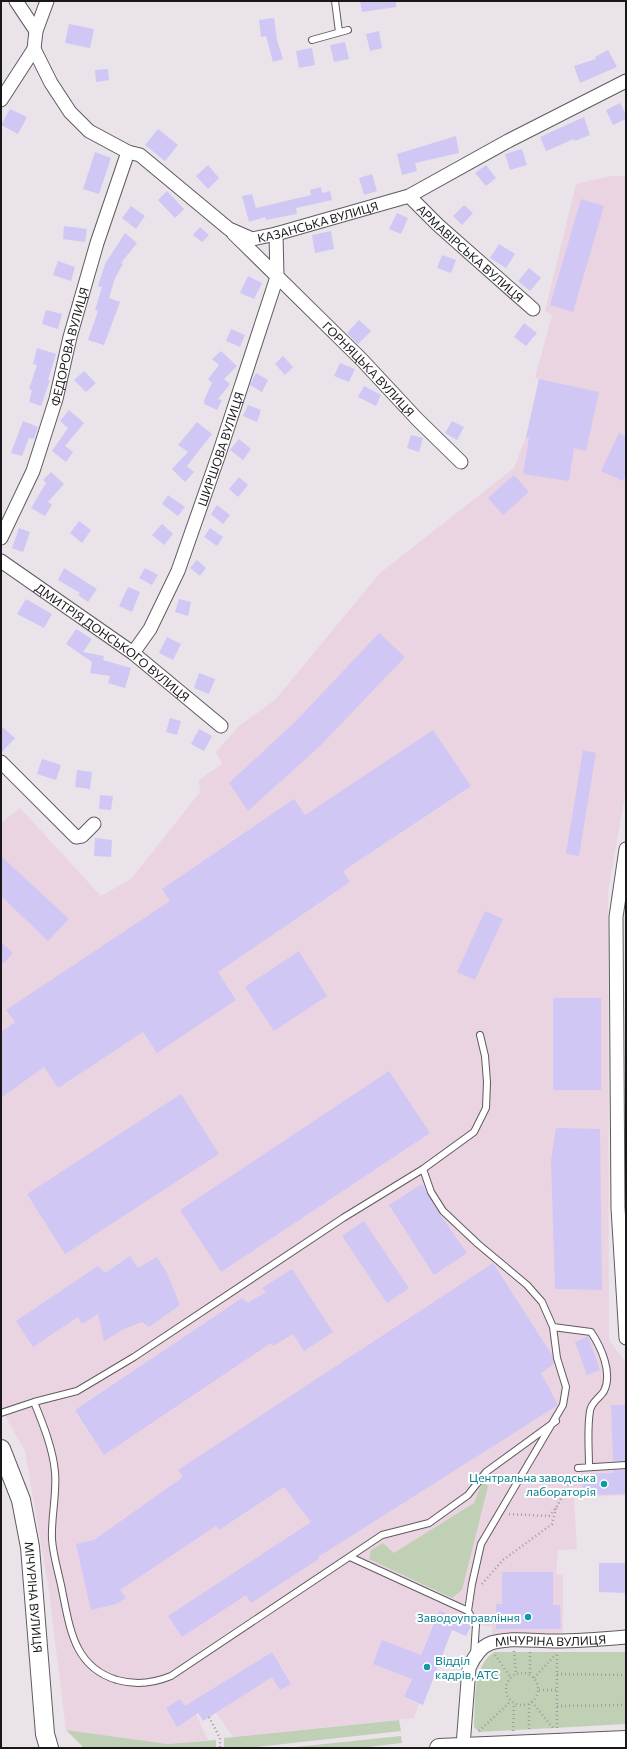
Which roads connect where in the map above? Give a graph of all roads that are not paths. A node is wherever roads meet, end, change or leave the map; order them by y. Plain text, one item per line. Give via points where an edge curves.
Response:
1 (16, 1) edge
2 (47, 1) edge
3 (335, 1) edge
4 (348, 30) dead end
5 (36, 31) junction
6 (338, 32) junction
7 (312, 40) dead end
8 (34, 49) junction
9 (626, 81) edge
10 (1, 100) edge
11 (128, 152) junction
12 (410, 196) junction
13 (229, 229) junction
14 (276, 234) junction
15 (276, 277) junction
16 (533, 309) dead end
17 (461, 462) dead end
18 (1, 538) edge
19 (1, 561) edge
20 (133, 654) junction
21 (221, 726) dead end
22 (1, 762) edge
23 (94, 824) dead end
24 (626, 849) edge
25 (480, 1035) dead end
26 (622, 1152) edge
27 (423, 1169) junction
28 (553, 1327) junction
29 (626, 1338) edge
30 (34, 1402) junction
31 (1, 1413) edge
32 (556, 1421) junction
33 (1, 1449) edge
34 (626, 1465) edge
35 (589, 1467) junction
36 (578, 1468) road end
37 (350, 1557) junction
38 (468, 1610) junction
39 (626, 1638) edge
40 (474, 1657) junction
41 (626, 1740) edge
42 (46, 1743) edge
43 (585, 1745) edge
44 (469, 1746) junction
45 (439, 1748) edge
46 (444, 1748) edge

1 - 5 street
2 - 5 street
3 - 6 lane
4 - 6 lane
5 - 8 street
6 - 7 lane
8 - 10 street
8 - 11 street, КАЗАНСЬКА ВУЛИЦЯ via 51,83 70,112 89,131
9 - 12 street, КАЗАНСЬКА ВУЛИЦЯ via 508,141
11 - 13 street, КАЗАНСЬКА ВУЛИЦЯ via 140,155
11 - 18 street, ФЕДОРОВА ВУЛИЦЯ via 97,243 70,337 56,399 33,471
12 - 14 street, КАЗАНСЬКА ВУЛИЦЯ
12 - 16 street, АРМАВІРСЬКА ВУЛИЦЯ via 438,225
13 - 14 street, КАЗАНСЬКА ВУЛИЦЯ via 252,239
13 - 15 street, ГОРНЯЦЬКА ВУЛИЦЯ
14 - 15 street, ШИРШОВА ВУЛИЦЯ
15 - 17 street, ГОРНЯЦЬКА ВУЛИЦЯ via 362,360
15 - 20 street, ШИРШОВА ВУЛИЦЯ via 178,571 150,629
19 - 20 street, ДМИТРІЯ ДОНСЬКОГО ВУЛИЦЯ
20 - 21 street, ДМИТРІЯ ДОНСЬКОГО ВУЛИЦЯ
22 - 23 street via 76,837 82,836
24 - 26 street via 616,917
25 - 27 lane via 485,1056 486,1108 474,1132
26 - 29 street via 618,1208
27 - 28 lane via 431,1192 443,1211 527,1285 542,1302
27 - 30 lane via 343,1218 134,1357 76,1391
28 - 32 lane via 557,1358 566,1387 563,1405
28 - 35 lane via 591,1332 602,1350 607,1383 604,1392 590,1409
30 - 31 lane
30 - 37 lane via 43,1424 55,1472 52,1542 68,1618 77,1647 87,1663 97,1672 125,1682 156,1682 171,1676
32 - 37 lane via 486,1472 468,1495 429,1523 382,1535
32 - 38 lane via 481,1544
33 - 42 street, МІЧУРІНА ВУЛИЦЯ via 21,1500 30,1546
34 - 35 lane
35 - 36 lane
37 - 38 lane
38 - 40 lane via 476,1625
39 - 40 street, МІЧУРІНА ВУЛИЦЯ via 556,1647 530,1641 491,1643
40 - 44 street via 470,1668
41 - 43 street
43 - 44 street via 520,1743
44 - 46 street
45 - 46 street

